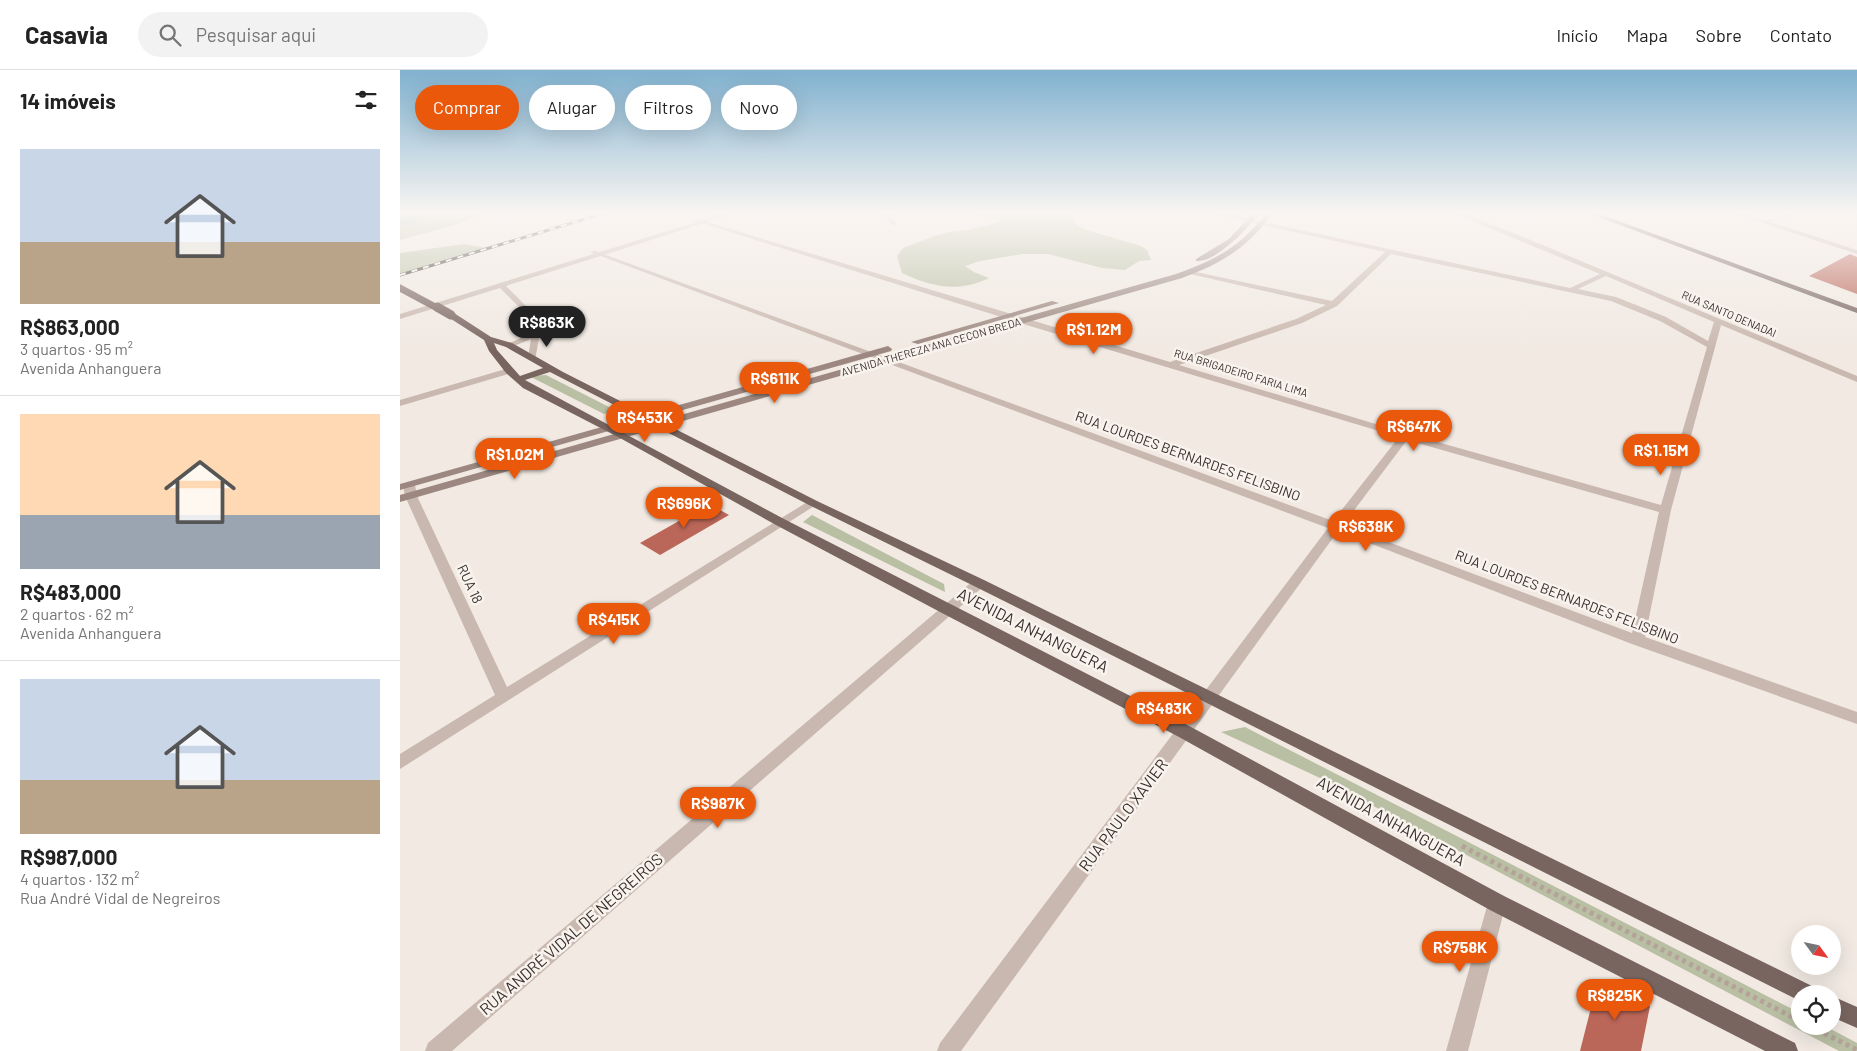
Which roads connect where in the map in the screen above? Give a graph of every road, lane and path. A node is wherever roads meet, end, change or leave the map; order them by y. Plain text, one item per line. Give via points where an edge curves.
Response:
1 (583, 258) edge
2 (585, 258) edge
3 (606, 258) edge
4 (819, 258) edge
5 (1199, 258) edge
6 (1220, 258) edge
7 (1383, 258) edge
8 (1418, 258) edge
9 (1567, 258) edge
10 (1714, 258) edge
11 (1731, 258) edge
12 (1190, 272) junction
13 (1604, 274) junction
14 (502, 286) junction
15 (400, 288) edge
16 (1573, 289) junction
17 (1857, 303) edge
18 (1334, 304) junction
19 (1857, 310) edge
20 (400, 312) edge
21 (1009, 316) junction
22 (400, 317) edge
23 (1022, 321) junction
24 (1718, 321) junction
25 (537, 334) junction
26 (488, 339) junction
27 (907, 344) dead end
28 (509, 346) junction
29 (1710, 346) junction
30 (898, 347) dead end
31 (870, 355) junction
32 (532, 358) junction
33 (884, 360) junction
34 (1171, 365) junction
35 (550, 369) junction
36 (509, 371) junction
37 (1857, 379) edge
38 (518, 380) junction
39 (400, 403) edge
40 (645, 418) junction
41 (660, 426) junction
42 (609, 428) junction
43 (624, 436) junction
44 (1405, 436) junction
45 (405, 492) edge
46 (812, 503) junction
47 (1665, 510) junction
48 (780, 522) junction
49 (1336, 526) junction
50 (979, 583) junction
51 (947, 610) junction
52 (1637, 640) junction
53 (504, 697) junction
54 (1209, 699) junction
55 (1857, 718) edge
56 (1184, 732) junction
57 (400, 762) edge
58 (1497, 903) junction
59 (1791, 986) edge
60 (1841, 1010) edge
61 (1857, 1018) edge
62 (1828, 1035) edge
63 (1857, 1050) edge
64 (436, 1051) edge
65 (948, 1051) edge
66 (1457, 1051) edge
67 (1787, 1051) edge

1 - 20 street
2 - 14 street
3 - 31 street, RUA LOURDES BERNARDES FELISBINO
4 - 21 street, RUA BRIGADEIRO FARIA LIMA
5 - 21 main road, AVENIDA THEREZA ANA CECON BREDA via 1182,266
6 - 12 main road, AVENIDA THEREZA ANA CECON BREDA
7 - 18 street
8 - 16 street
9 - 13 street, RUA SANTO DENADAI
10 - 19 main road
11 - 17 main road
12 - 18 street
12 - 23 main road, AVENIDA THEREZA ANA CECON BREDA
13 - 16 street
13 - 24 street, RUA SANTO DENADAI
14 - 22 street
14 - 25 street via 538,322
15 - 26 main road, AVENIDA ANHANGUERA, bridge
16 - 29 street via 1643,309
18 - 34 street via 1298,321
21 - 23 street, RUA BRIGADEIRO FARIA LIMA
21 - 27 main road, AVENIDA THEREZA ANA CECON BREDA
23 - 33 main road, AVENIDA THEREZA ANA CECON BREDA
23 - 34 street, RUA BRIGADEIRO FARIA LIMA
24 - 29 street
24 - 37 street, RUA SANTO DENADAI
25 - 28 street
25 - 32 street
26 - 28 main road, AVENIDA ANHANGUERA
26 - 36 main road, AVENIDA ANHANGUERA
28 - 32 main road, AVENIDA ANHANGUERA
29 - 47 street
30 - 31 main road, AVENIDA THEREZA ANA CECON BREDA
31 - 33 street, RUA LOURDES BERNARDES FELISBINO
31 - 40 main road, AVENIDA THEREZA ANA CECON BREDA
32 - 35 main road, AVENIDA ANHANGUERA
33 - 41 main road, AVENIDA THEREZA ANA CECON BREDA
33 - 49 street, RUA LOURDES BERNARDES FELISBINO
34 - 44 street, RUA BRIGADEIRO FARIA LIMA
35 - 38 main road
35 - 40 main road, AVENIDA ANHANGUERA
36 - 38 main road, AVENIDA ANHANGUERA
36 - 39 street
38 - 42 main road, AVENIDA ANHANGUERA
40 - 41 main road, AVENIDA ANHANGUERA
40 - 42 main road, AVENIDA THEREZA ANA CECON BREDA
41 - 43 main road, AVENIDA THEREZA ANA CECON BREDA
41 - 46 main road, AVENIDA ANHANGUERA
42 - 43 main road, AVENIDA ANHANGUERA
42 - 45 main road, AVENIDA THEREZA ANA CECON BREDA
43 - 45 main road, AVENIDA THEREZA ANA CECON BREDA
43 - 48 main road, AVENIDA ANHANGUERA
44 - 47 street, RUA BRIGADEIRO FARIA LIMA
44 - 49 street, RUA PAULO XAVIER
45 - 53 street, RUA 18
46 - 48 street
46 - 50 main road, AVENIDA ANHANGUERA
47 - 52 street
48 - 51 main road, AVENIDA ANHANGUERA
48 - 53 street
49 - 52 street, RUA LOURDES BERNARDES FELISBINO
49 - 54 street, RUA PAULO XAVIER
50 - 51 street, RUA ANDRÉ VIDAL DE NEGREIROS
50 - 54 main road, AVENIDA ANHANGUERA
51 - 56 main road, AVENIDA ANHANGUERA
51 - 64 street, RUA ANDRÉ VIDAL DE NEGREIROS
52 - 55 street, RUA LOURDES BERNARDES FELISBINO
53 - 57 street
54 - 56 street, RUA PAULO XAVIER
54 - 59 main road, AVENIDA ANHANGUERA
56 - 58 main road, AVENIDA ANHANGUERA
56 - 65 street, RUA PAULO XAVIER
58 - 66 street
58 - 67 main road, AVENIDA ANHANGUERA
60 - 61 main road
62 - 63 path

